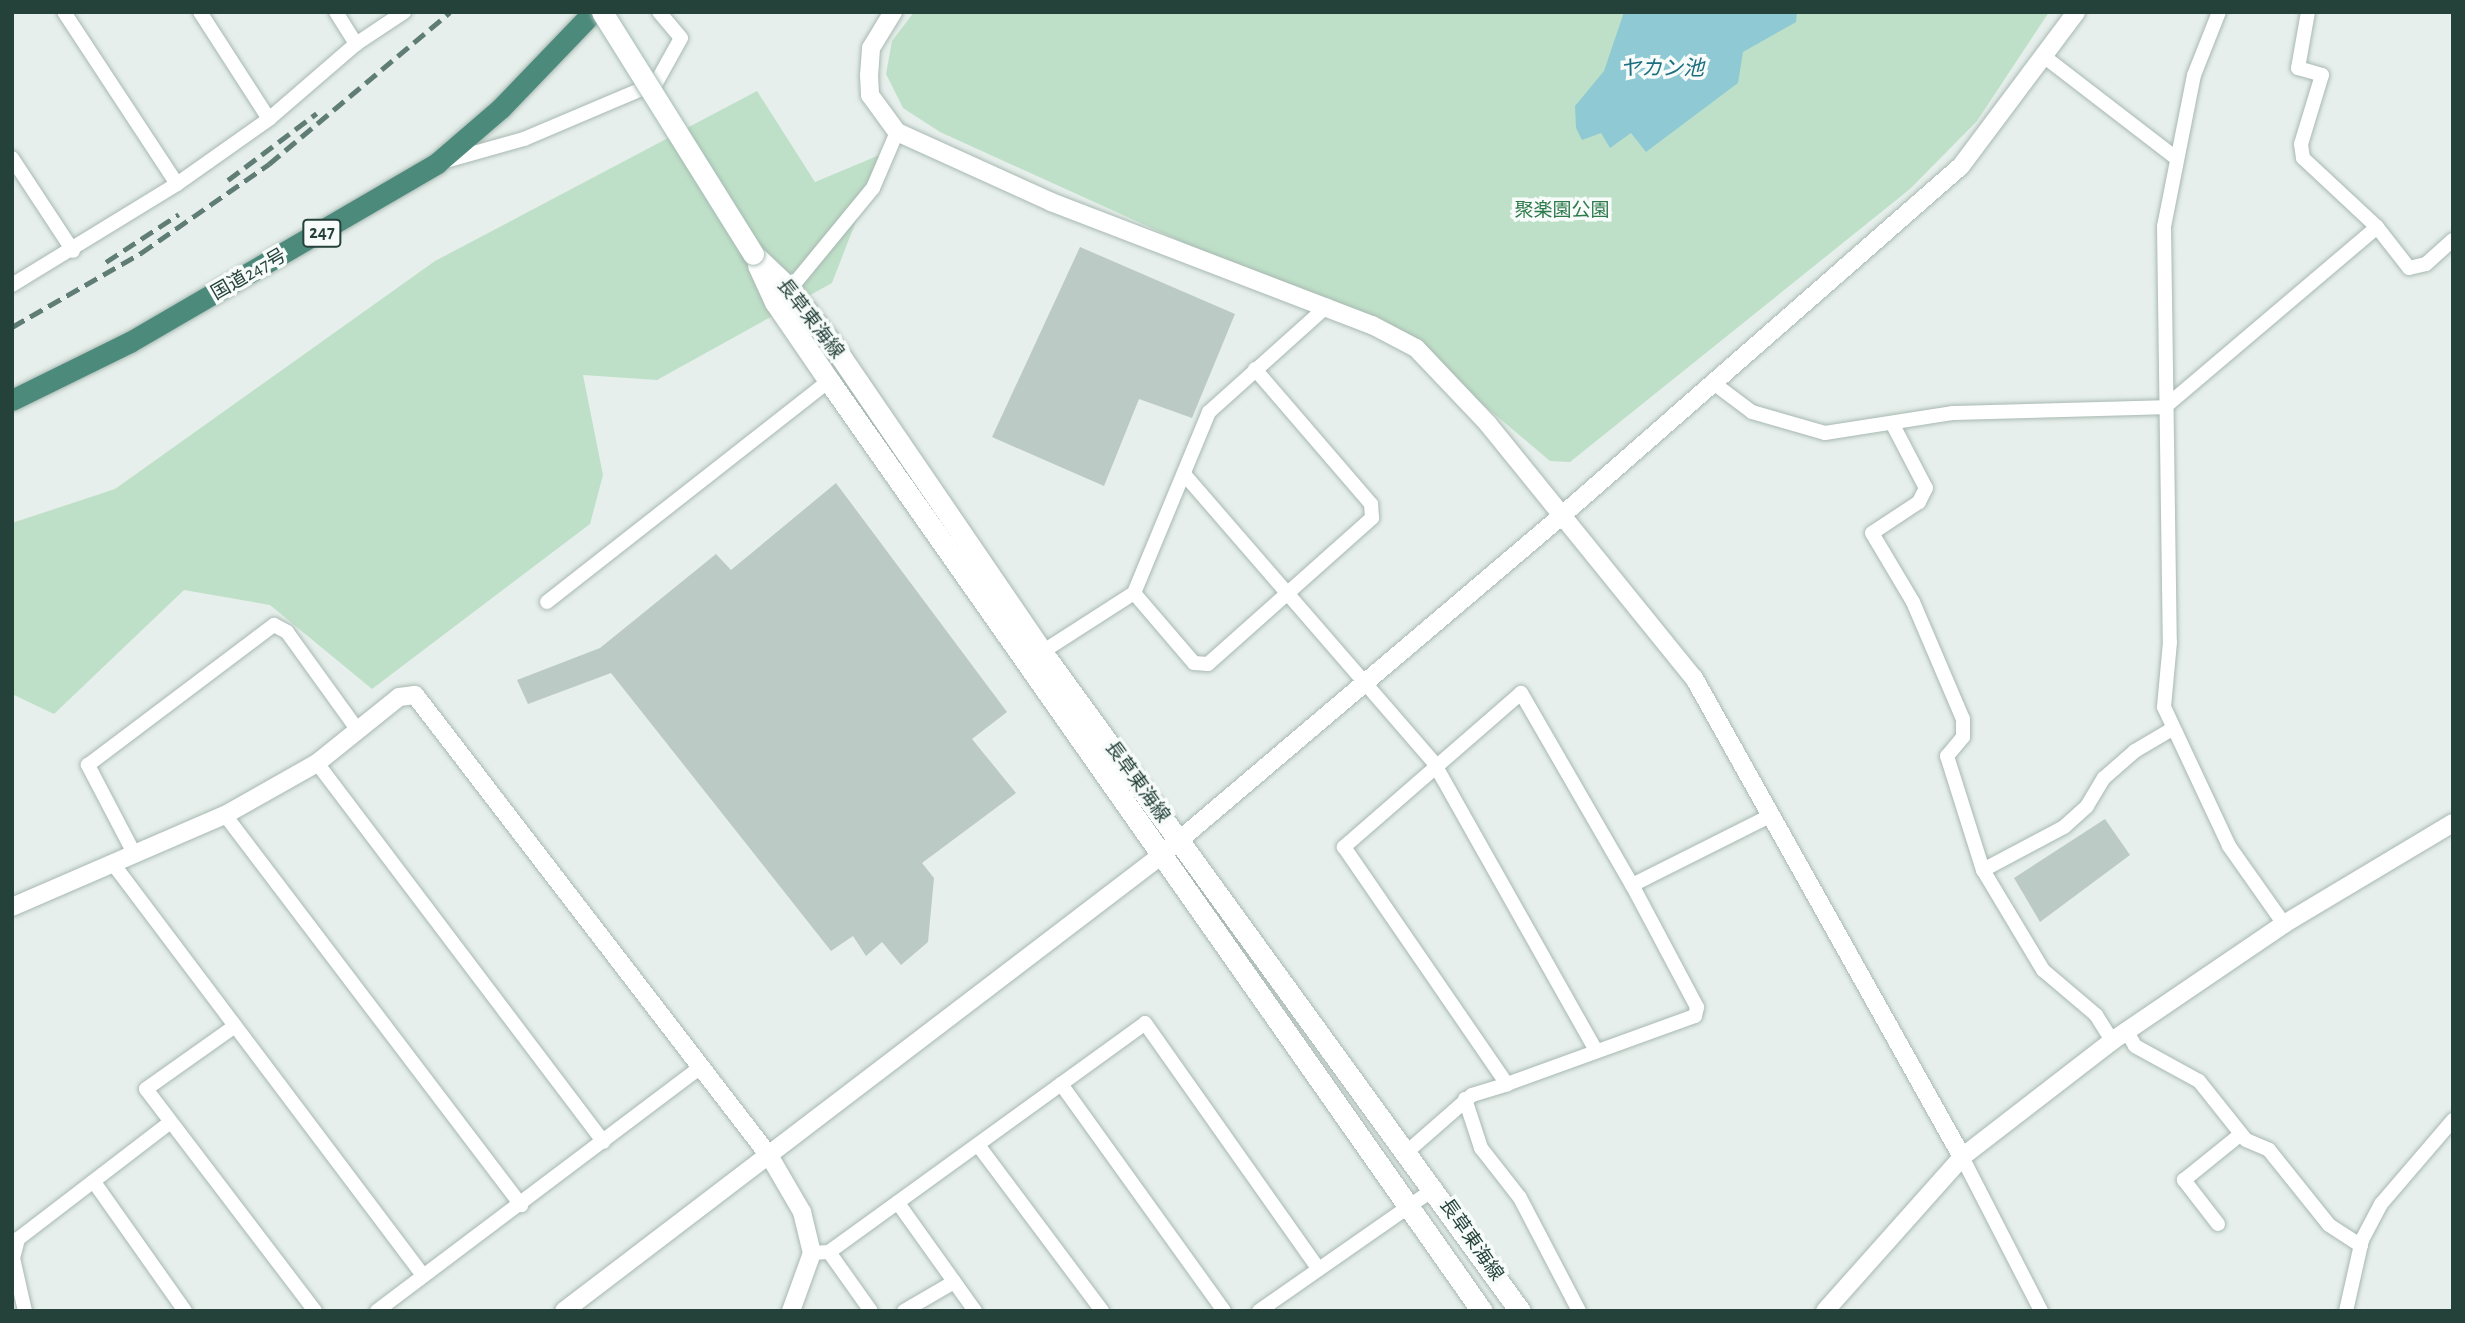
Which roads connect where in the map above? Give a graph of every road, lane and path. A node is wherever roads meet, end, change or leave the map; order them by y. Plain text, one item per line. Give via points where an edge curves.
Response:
1 (64, 12) edge
2 (200, 12) edge
3 (335, 12) edge
4 (404, 12) edge
5 (593, 12) edge
6 (602, 12) edge
7 (659, 12) edge
8 (893, 12) edge
9 (2076, 12) edge
10 (2219, 12) edge
11 (2308, 12) edge
12 (356, 44) junction
13 (2046, 58) junction
14 (269, 119) junction
15 (897, 132) junction
16 (12, 158) edge
17 (2176, 158) junction
18 (437, 163) junction
19 (177, 184) junction
20 (2377, 227) junction
21 (2453, 240) edge
22 (73, 251) junction
23 (753, 254) junction
24 (12, 285) edge
25 (790, 289) junction
26 (1327, 306) junction
27 (1255, 369) junction
28 (829, 381) junction
29 (1712, 382) junction
30 (12, 400) edge
31 (2165, 407) junction
32 (1893, 425) junction
33 (1184, 474) junction
34 (1559, 518) junction
35 (1135, 593) junction
36 (1288, 595) junction
37 (547, 602) dead end
38 (1042, 652) junction
39 (1362, 684) junction
40 (357, 729) junction
41 (2172, 729) junction
42 (317, 762) junction
43 (1434, 763) junction
44 (225, 815) junction
45 (1772, 815) junction
46 (2453, 823) edge
47 (1179, 840) junction
48 (1163, 854) junction
49 (135, 855) junction
50 (114, 865) junction
51 (1983, 870) junction
52 (1632, 885) junction
53 (12, 907) edge
54 (2284, 925) junction
55 (235, 1026) junction
56 (2119, 1036) junction
57 (1596, 1051) junction
58 (701, 1067) junction
59 (1061, 1084) junction
60 (1507, 1084) junction
61 (1465, 1099) junction
62 (2453, 1120) edge
63 (168, 1124) junction
64 (2241, 1134) junction
65 (604, 1142) junction
66 (978, 1145) junction
67 (1408, 1151) junction
68 (770, 1157) junction
69 (1962, 1157) junction
70 (94, 1182) junction
71 (1434, 1188) junction
72 (898, 1203) junction
73 (521, 1205) junction
74 (1411, 1205) junction
75 (2218, 1224) dead end
76 (2361, 1245) junction
77 (820, 1253) junction
78 (1317, 1267) junction
79 (422, 1274) junction
80 (954, 1282) junction
81 (25, 1311) edge
82 (185, 1311) edge
83 (315, 1311) edge
84 (377, 1311) edge
85 (564, 1311) edge
86 (791, 1311) edge
87 (871, 1311) edge
88 (904, 1311) edge
89 (975, 1311) edge
90 (1102, 1311) edge
91 (1224, 1311) edge
92 (1259, 1311) edge
93 (1482, 1311) edge
94 (1520, 1311) edge
95 (1579, 1311) edge
96 (1825, 1311) edge
97 (2041, 1311) edge
98 (2346, 1311) edge

1 - 19 street
2 - 14 street
3 - 12 street
4 - 12 street
5 - 18 highway, 国道247号 / 247 via 501,108
6 - 23 main road, 長草東海線, bridge
7 - 18 street via 681,38 656,83 524,139
8 - 15 street via 871,48 869,75 870,95
9 - 13 street
10 - 17 street via 2194,75
11 - 20 street via 2298,68 2322,75 2301,144 2303,158
12 - 14 street
13 - 17 street
13 - 29 street via 1961,166
14 - 19 street
15 - 25 street via 873,188
15 - 26 street via 1051,202
16 - 22 street
17 - 31 street via 2164,226
18 - 30 highway, 国道247号 / 247 via 130,342
19 - 22 street
20 - 21 street via 2409,268 2426,264
20 - 31 street
22 - 24 street
23 - 25 main road, 長草東海線
23 - 28 main road, 長草東海線 via 775,302
25 - 38 main road, 長草東海線
26 - 27 street
26 - 34 street via 1416,348 1488,424
27 - 33 street via 1209,412
27 - 36 street via 1373,511 1372,518
28 - 37 street
28 - 48 main road, 長草東海線
29 - 32 street via 1752,412 1825,433
29 - 34 street
31 - 32 street via 1953,413
31 - 41 street via 2170,642 2164,707
32 - 51 street via 1926,488 1919,502 1872,533 1913,602 1963,719 1963,737 1947,756
33 - 35 street
33 - 36 street
34 - 39 street
34 - 45 street via 1686,665
35 - 36 street via 1194,663 1208,664
35 - 38 street
36 - 39 street
38 - 47 main road, 長草東海線
39 - 43 street
39 - 47 street
40 - 42 street
40 - 49 street via 287,632 274,625 88,765
40 - 58 street via 399,697 415,695
41 - 51 street via 2135,751 2105,778 2087,806 2064,827
41 - 54 street via 2230,846
42 - 44 street
42 - 65 street
43 - 52 street via 1521,693
43 - 57 street
43 - 60 street via 1344,847
44 - 49 street
44 - 73 street
45 - 52 street
45 - 69 street
46 - 54 street
47 - 48 street
47 - 67 main road, 長草東海線
48 - 68 street
48 - 74 main road, 長草東海線
49 - 50 street
50 - 53 street
50 - 55 street
51 - 56 street via 2043,970
52 - 57 street via 1697,1006 1695,1016
54 - 56 street
55 - 63 street via 146,1089
55 - 79 street
56 - 64 street via 2199,1081
56 - 69 street
57 - 60 street
58 - 65 street
58 - 68 street
59 - 66 street
59 - 78 street via 1145,1023
59 - 91 street
60 - 61 street
61 - 67 street
61 - 95 street via 1480,1148 1520,1198
62 - 76 street via 2381,1204
63 - 70 street
63 - 83 street
64 - 75 street via 2184,1180
64 - 76 street via 2269,1150 2329,1224
65 - 73 street
66 - 72 street
66 - 90 street
67 - 71 main road, 長草東海線
68 - 77 street
68 - 85 street
69 - 96 street
69 - 97 street
70 - 81 street via 19,1239 13,1258
70 - 82 street
71 - 74 street
71 - 94 main road, 長草東海線
72 - 77 street
72 - 80 street
73 - 79 street
74 - 78 street
74 - 93 main road, 長草東海線
76 - 98 street
77 - 86 street
77 - 87 street
78 - 92 street
79 - 84 street
80 - 88 street
80 - 89 street

